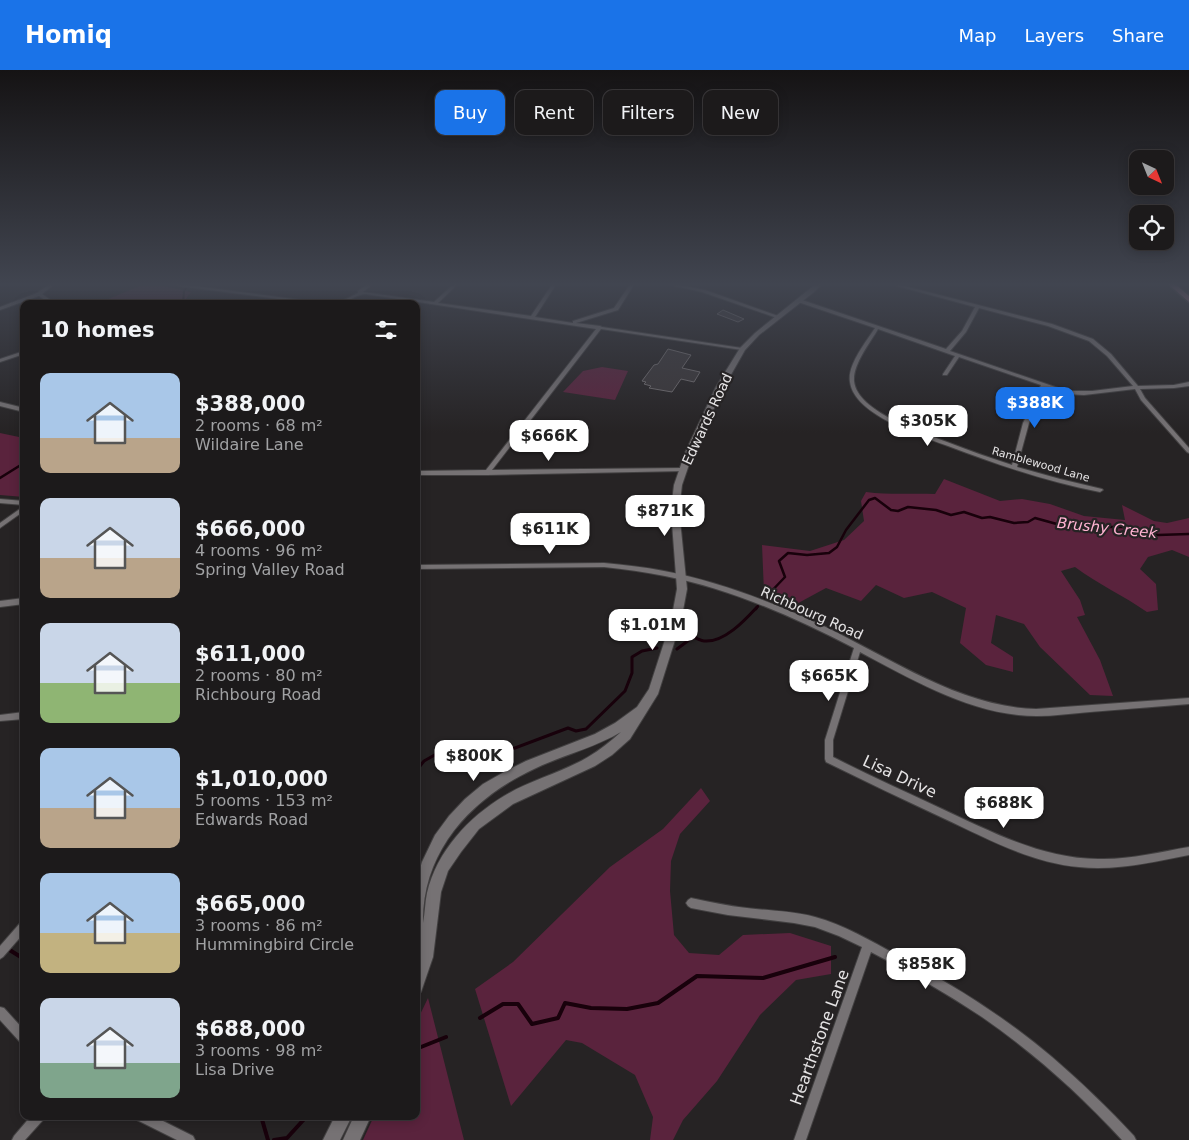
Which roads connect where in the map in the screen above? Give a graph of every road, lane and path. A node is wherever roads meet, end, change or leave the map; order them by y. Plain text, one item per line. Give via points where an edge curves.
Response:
1 (595, 333) edge
2 (638, 333) edge
3 (759, 333) edge
4 (874, 333) edge
5 (892, 333) edge
6 (963, 333) edge
7 (1072, 333) edge
8 (742, 349) junction
9 (947, 351) junction
10 (20, 354) edge
11 (958, 355) junction
12 (0, 361) edge
13 (945, 374) dead end
14 (1044, 384) junction
15 (1188, 385) edge
16 (1137, 388) junction
17 (0, 404) edge
18 (20, 409) edge
19 (1189, 451) edge
20 (1014, 467) junction
21 (683, 470) junction
22 (420, 473) edge
23 (488, 473) junction
24 (1100, 490) dead end
25 (0, 501) edge
26 (20, 503) edge
27 (20, 511) edge
28 (0, 526) edge
29 (420, 567) edge
30 (681, 577) junction
31 (20, 602) edge
32 (0, 604) edge
33 (858, 648) junction
34 (1189, 701) edge
35 (644, 706) junction
36 (20, 716) edge
37 (0, 718) edge
38 (1189, 851) edge
39 (420, 895) edge
40 (691, 903) dead end
41 (20, 930) edge
42 (868, 945) junction
43 (0, 954) edge
44 (420, 975) edge
45 (0, 1012) edge
46 (20, 1034) edge
47 (36, 1120) edge
48 (149, 1120) edge
49 (342, 1120) edge
50 (361, 1120) edge
51 (18, 1140) edge
52 (189, 1140) edge
53 (331, 1140) edge
54 (351, 1140) edge
55 (800, 1140) edge
56 (1130, 1140) edge

1 - 23 street
2 - 8 street
3 - 8 street, Edwards Road
4 - 20 street, Ramblewood Lane via 852,373 853,385 863,402 895,423
5 - 9 street
6 - 9 street
7 - 16 street via 1091,340 1110,355
8 - 21 street, Edwards Road via 720,387
9 - 11 street
10 - 12 street
11 - 13 street
11 - 14 street
14 - 16 street via 1066,392 1088,394
14 - 20 street via 1026,423
15 - 16 street
16 - 19 street
17 - 18 street
20 - 24 street, Ramblewood Lane
21 - 23 street
21 - 30 street, Edwards Road via 675,512
22 - 23 street
25 - 26 street
27 - 28 street
29 - 30 street, Richbourg Road via 604,565
30 - 33 street, Richbourg Road via 711,584 777,610
30 - 35 street, Edwards Road via 676,621 654,691
31 - 32 street
33 - 34 street, Richbourg Road via 946,690 1020,712
33 - 38 street, Lisa Drive via 828,740 829,759 992,837 1047,857 1098,864
35 - 39 street, Edwards Road via 601,738 533,763 499,781 456,814 428,862
35 - 44 street, Edwards Road via 637,721 608,751 509,800 480,821 456,846 443,867 434,892 426,957
36 - 37 street
40 - 42 street via 814,922
41 - 43 street
42 - 55 street, Hearthstone Lane
42 - 56 street via 956,994 1025,1041 1088,1096
45 - 46 street
47 - 51 street
48 - 52 street
49 - 53 street
50 - 54 street

